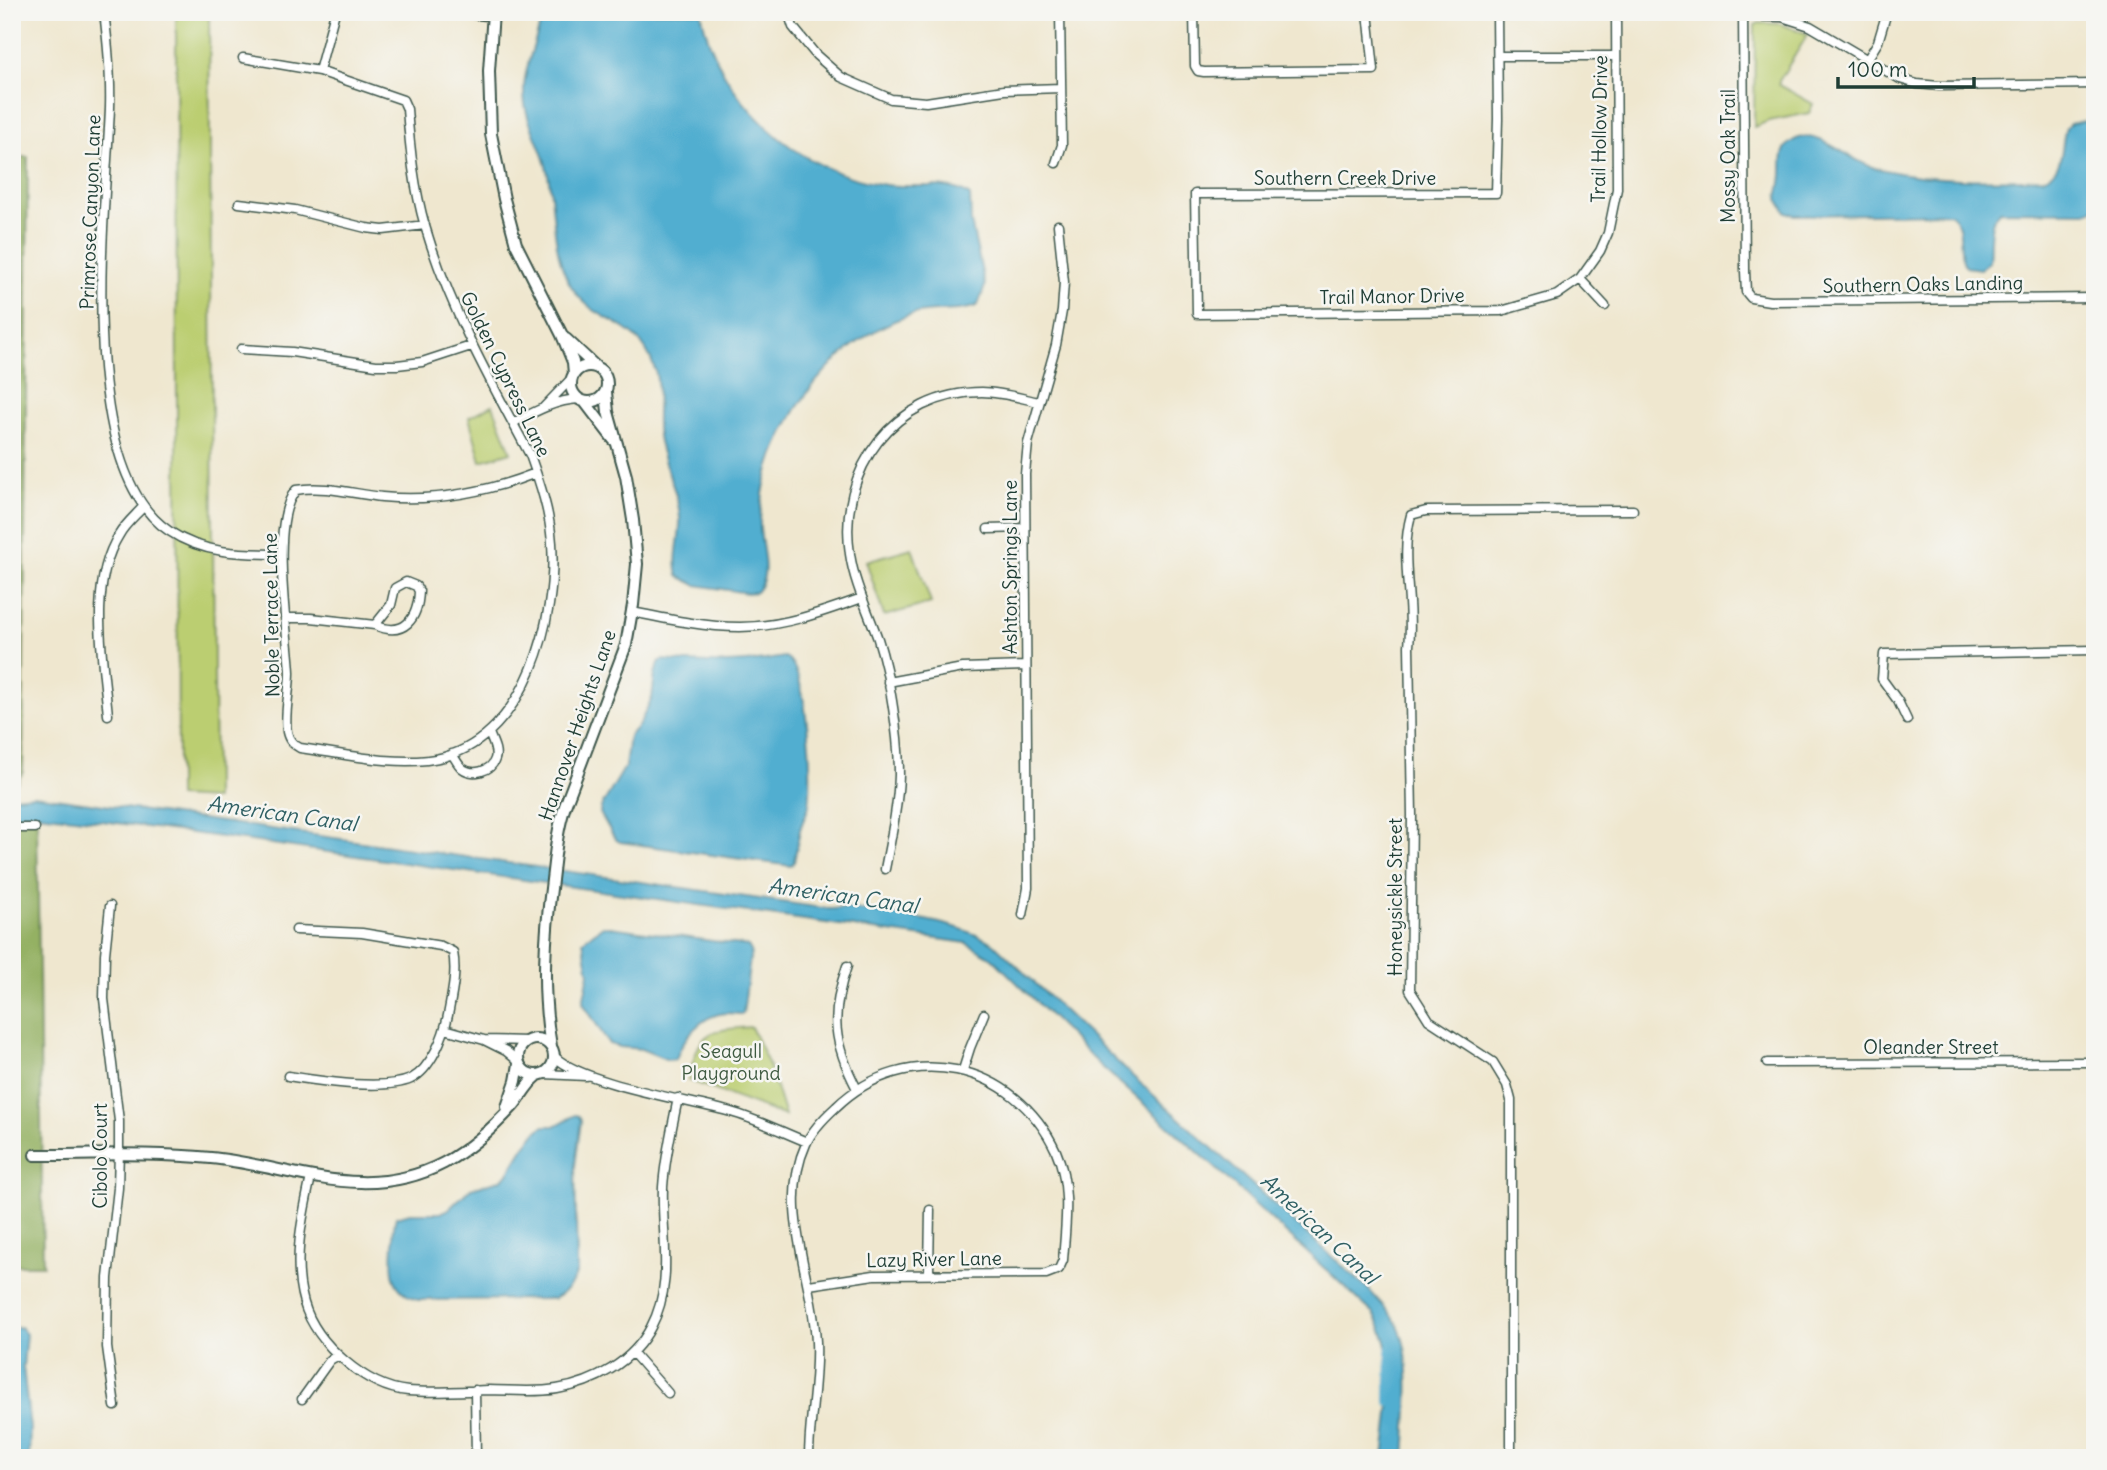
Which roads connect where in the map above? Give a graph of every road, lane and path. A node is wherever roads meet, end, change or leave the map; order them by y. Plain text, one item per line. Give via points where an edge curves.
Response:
1 (104, 12) edge
2 (335, 12) edge
3 (463, 12) edge
4 (788, 12) edge
5 (1060, 12) edge
6 (1194, 12) edge
7 (1368, 12) edge
8 (1497, 12) edge
9 (1616, 12) edge
10 (1887, 12) edge
11 (492, 14) edge
12 (1743, 14) edge
13 (1498, 56) junction
14 (1616, 56) junction
15 (243, 58) dead end
16 (1867, 60) junction
17 (319, 71) junction
18 (2095, 84) edge
19 (1061, 88) junction
20 (1056, 163) dead end
21 (239, 203) dead end
22 (425, 225) junction
23 (1058, 225) dead end
24 (1580, 279) junction
25 (1751, 298) joint
26 (2095, 298) edge
27 (1605, 306) dead end
28 (1197, 314) joint
29 (562, 335) junction
30 (471, 346) junction
31 (241, 349) dead end
32 (595, 366) junction
33 (573, 377) junction
34 (606, 393) junction
35 (582, 400) junction
36 (1039, 402) junction
37 (544, 407) junction
38 (513, 423) junction
39 (617, 445) junction
40 (536, 473) junction
41 (143, 507) junction
42 (1633, 510) dead end
43 (1024, 528) junction
44 (988, 530) dead end
45 (281, 554) junction
46 (862, 598) junction
47 (632, 612) junction
48 (286, 618) junction
49 (375, 625) junction
50 (2095, 650) edge
51 (1026, 666) junction
52 (888, 682) junction
53 (108, 715) dead end
54 (1907, 720) dead end
55 (489, 733) junction
56 (291, 742) joint
57 (452, 754) junction
58 (12, 828) edge
59 (35, 828) dead end
60 (885, 869) dead end
61 (110, 906) dead end
62 (1023, 915) dead end
63 (296, 930) dead end
64 (848, 966) dead end
65 (985, 1014) dead end
66 (545, 1018) junction
67 (446, 1028) junction
68 (484, 1040) junction
69 (530, 1040) junction
70 (553, 1052) junction
71 (518, 1062) junction
72 (2095, 1062) edge
73 (1768, 1063) dead end
74 (963, 1070) junction
75 (540, 1075) junction
76 (288, 1076) dead end
77 (589, 1076) junction
78 (857, 1089) junction
79 (678, 1098) junction
80 (505, 1112) junction
81 (807, 1142) junction
82 (35, 1155) dead end
83 (119, 1155) junction
84 (311, 1177) junction
85 (930, 1210) dead end
86 (929, 1273) junction
87 (809, 1285) junction
88 (633, 1353) junction
89 (337, 1356) junction
90 (475, 1390) junction
91 (668, 1393) dead end
92 (302, 1399) dead end
93 (115, 1406) dead end
94 (476, 1458) edge
95 (809, 1458) edge
96 (1511, 1458) edge

1 - 41 street, Primrose Canyon Lane via 110,107 100,256 103,349 119,453
2 - 17 street
3 - 11 street
4 - 19 street via 793,27 841,77 891,99 926,102 1004,90
5 - 19 street
6 - 7 street via 1195,66 1204,72 1374,70
8 - 13 street
9 - 14 street, Trail Hollow Drive
10 - 16 street
11 - 29 street, Hannover Heights Lane via 491,134 504,199 516,244
12 - 16 street via 1782,17 1810,26
12 - 25 street, Mossy Oak Trail via 1745,271 1746,292
13 - 14 street
13 - 28 street, Southern Creek Drive via 1496,193 1195,194
14 - 24 street, Trail Hollow Drive via 1617,188 1608,233
15 - 17 street
16 - 18 street via 1917,85
17 - 22 street, Golden Cypress Lane via 403,100
19 - 20 street via 1062,145
21 - 22 street via 295,210 366,228
22 - 30 street, Golden Cypress Lane
23 - 36 street, Ashton Springs Lane via 1062,311
24 - 27 street
24 - 28 street, Trail Manor Drive via 1557,295 1501,311
25 - 26 street, Southern Oaks Landing
29 - 32 street, Hannover Heights Lane
29 - 33 street, Hannover Heights Lane via 573,362
30 - 31 street via 397,365
30 - 38 street, Golden Cypress Lane
32 - 33 street via 583,367
32 - 34 street, Hannover Heights Lane via 605,374
33 - 35 street, Hannover Heights Lane via 572,390
33 - 37 street
34 - 35 street via 596,401
34 - 39 street, Hannover Heights Lane
35 - 37 street
35 - 39 street, Hannover Heights Lane
36 - 43 street, Ashton Springs Lane via 1028,443
36 - 46 street via 981,392 953,395 925,404 877,442 860,467 847,531
37 - 38 street
38 - 40 street, Golden Cypress Lane
39 - 47 street, Hannover Heights Lane via 626,476 637,564
40 - 45 street, Noble Terrace Lane via 480,491 420,498 296,490 286,508
40 - 55 street, Golden Cypress Lane via 552,542 547,617 527,679 513,706
41 - 45 street, Primrose Canyon Lane via 169,531 208,549
41 - 53 street via 118,536 104,570 101,631
42 - 96 street, Honeysickle Street via 1426,511 1411,515 1406,535 1411,624 1410,990 1429,1020 1493,1062 1511,1100
43 - 44 street
43 - 51 street, Ashton Springs Lane
45 - 48 street, Noble Terrace Lane
46 - 47 street via 796,619 741,627
46 - 52 street
47 - 66 street, Hannover Heights Lane via 626,645 565,806 546,934
48 - 49 street
48 - 56 street, Noble Terrace Lane via 290,674 287,733
49 - 49 street via 382,629 408,625 419,599 416,586 406,582 395,587 391,606
50 - 54 street via 1884,653 1882,679
51 - 52 street via 962,668
51 - 62 street, Ashton Springs Lane via 1027,888
52 - 60 street via 899,774
55 - 57 street, Golden Cypress Lane
55 - 57 street via 496,758 483,772 462,768
56 - 57 street, Golden Cypress Lane via 300,748 404,761
58 - 59 street
61 - 83 street, Cibolo Court via 104,999
63 - 67 street via 362,933 453,952 455,974
64 - 78 street via 838,992 835,1023 840,1053
65 - 74 street
66 - 69 street, Hannover Heights Lane
66 - 70 street, Hannover Heights Lane
67 - 68 street
67 - 76 street via 423,1071 402,1081 370,1084
68 - 69 street
68 - 71 street
69 - 70 street via 543,1040
69 - 71 street via 519,1049
70 - 75 street via 552,1067
70 - 77 street via 566,1066
71 - 75 street via 524,1071
71 - 80 street
72 - 73 street, Oleander Street
74 - 78 street via 918,1068 887,1074
74 - 86 street, Lazy River Lane via 1014,1096 1056,1151 1067,1191 1063,1260 1059,1269 1046,1273
75 - 77 street
75 - 80 street
77 - 79 street
78 - 81 street via 822,1120
79 - 81 street via 734,1112
79 - 88 street via 663,1188 667,1273 661,1306
80 - 84 street via 462,1151 414,1175 360,1184
81 - 87 street via 797,1177 794,1214
82 - 83 street
83 - 84 street via 226,1160
83 - 93 street, Cibolo Court via 107,1315
84 - 89 street via 299,1270 304,1304 319,1335
85 - 86 street
86 - 87 street, Lazy River Lane
87 - 95 street via 817,1368
88 - 90 street via 597,1378 556,1389
88 - 91 street
89 - 90 street via 370,1378 406,1391
89 - 92 street
90 - 94 street

